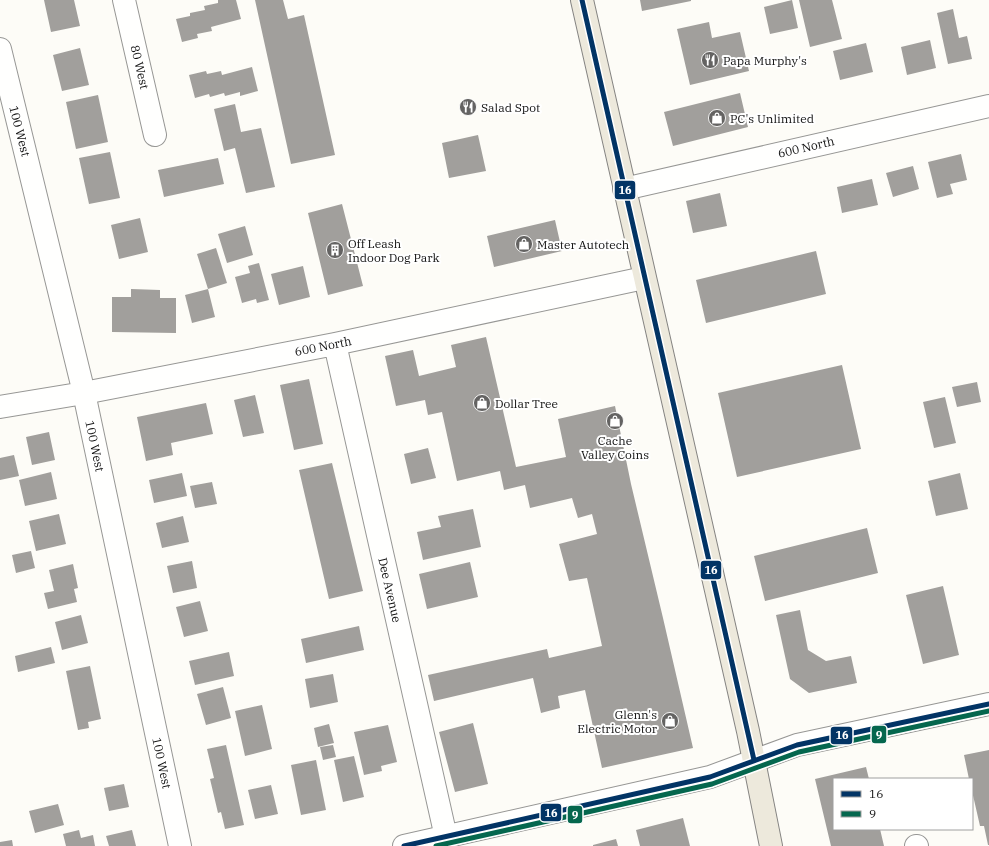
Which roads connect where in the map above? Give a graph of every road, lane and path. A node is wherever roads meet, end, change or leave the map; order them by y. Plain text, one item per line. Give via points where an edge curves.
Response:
1 (124, 0) edge
2 (582, 0) edge
3 (0, 49) edge
4 (989, 106) edge
5 (155, 135) dead end
6 (624, 188) junction
7 (644, 278) junction
8 (334, 344) junction
9 (84, 393) junction
10 (0, 407) edge
11 (989, 704) edge
12 (754, 760) junction
13 (446, 837) junction
14 (180, 846) edge
15 (404, 846) edge
16 (771, 846) edge

1 - 5 street, 80 West
2 - 6 main road
3 - 9 street, 100 West
4 - 6 street, 600 North
6 - 7 main road
7 - 8 street, 600 North
7 - 12 main road
8 - 9 street, 600 North
8 - 13 street, Dee Avenue
9 - 10 street, 600 North
9 - 14 street, 100 West
11 - 12 street via 797,746
12 - 13 street via 710,777
12 - 16 main road
13 - 15 street

